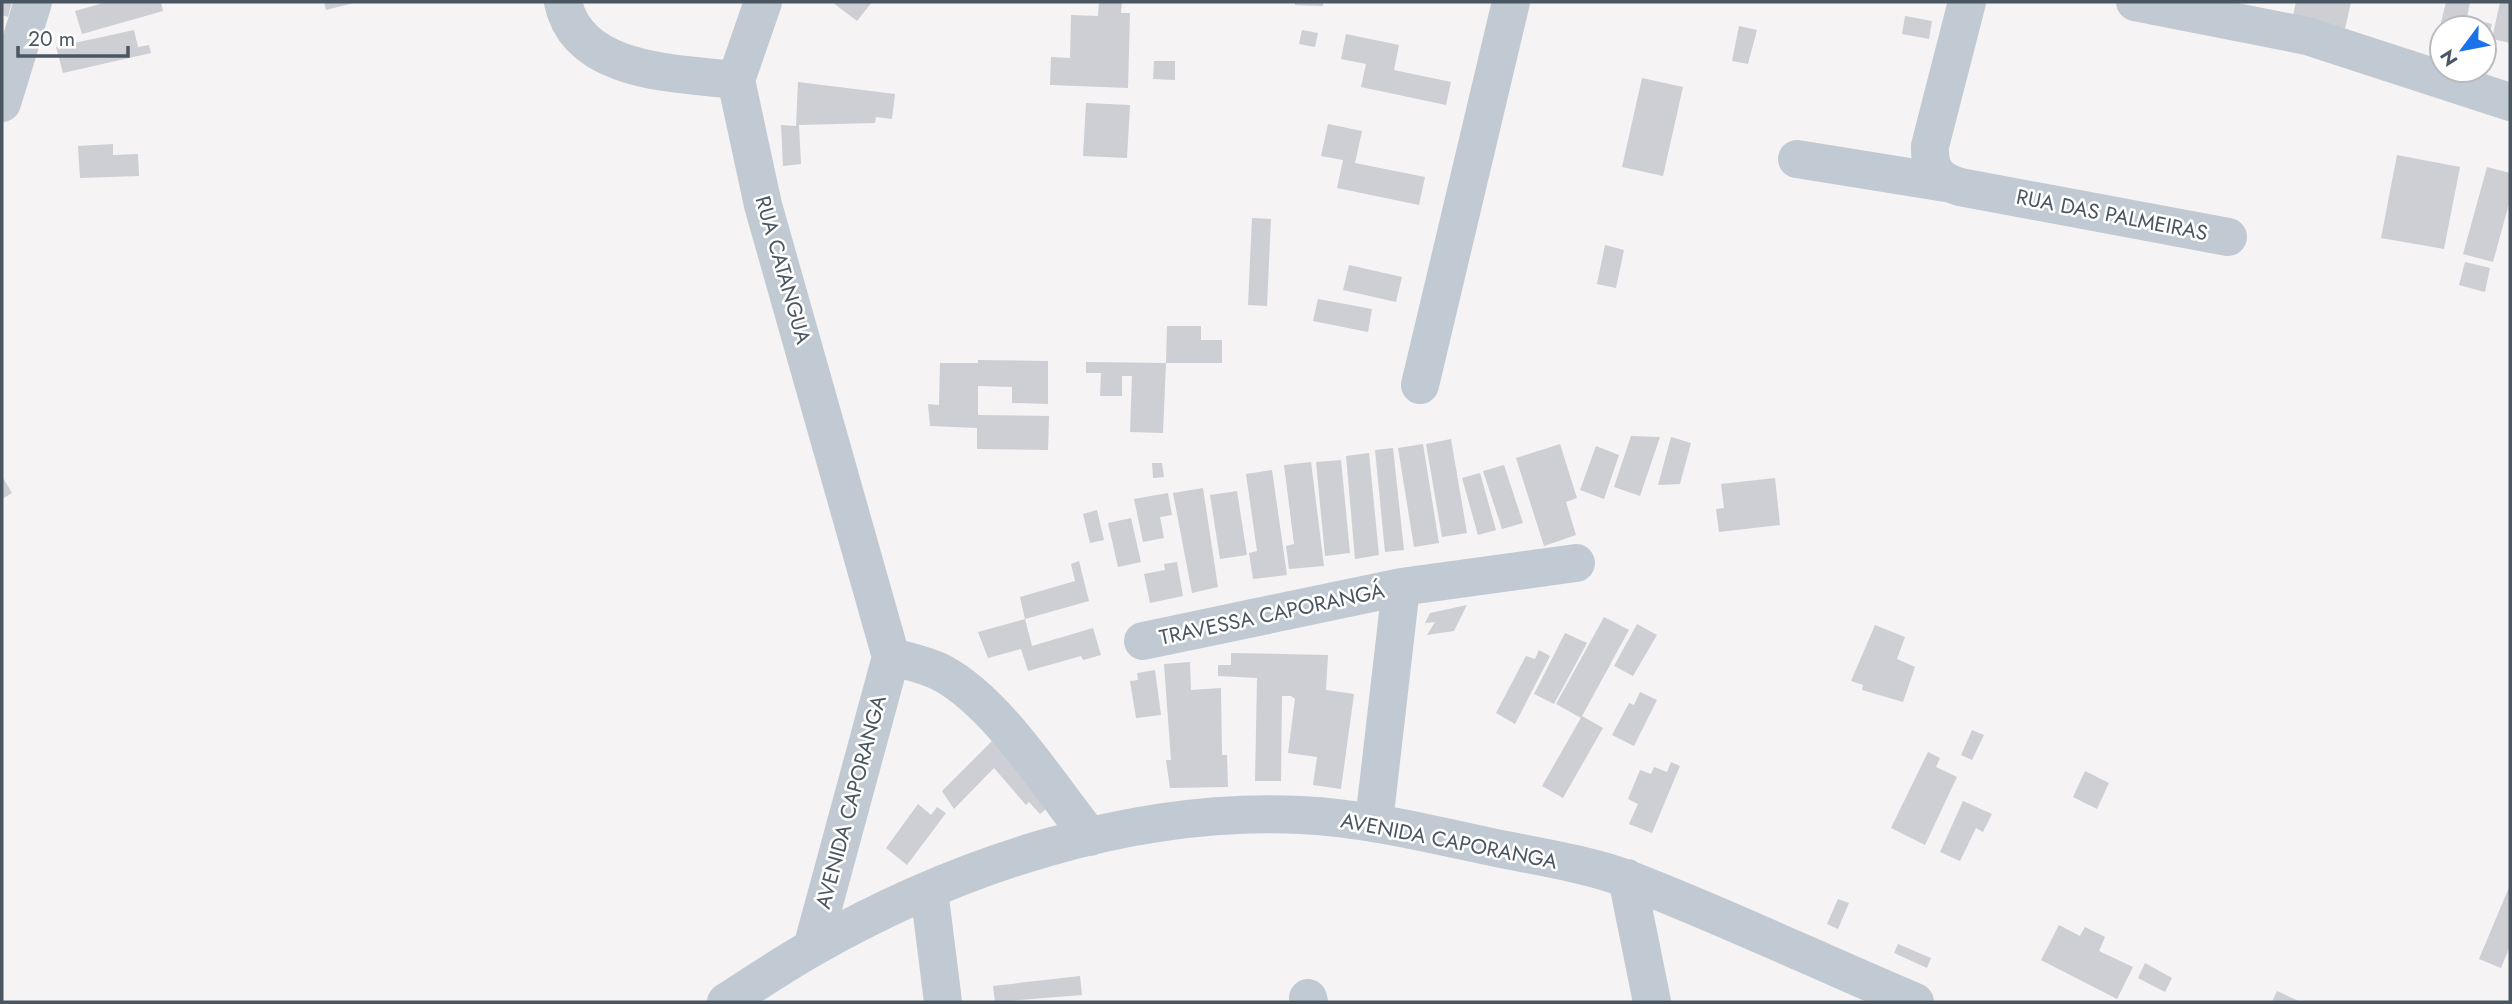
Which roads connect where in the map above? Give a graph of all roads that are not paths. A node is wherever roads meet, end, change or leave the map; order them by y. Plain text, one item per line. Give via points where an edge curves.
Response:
1 (33, 2) edge
2 (563, 2) edge
3 (763, 2) edge
4 (1511, 2) edge
5 (1967, 2) edge
6 (2134, 2) edge
7 (736, 80) junction
8 (2510, 102) edge
9 (2, 103) edge
10 (1797, 159) dead end
11 (1945, 183) junction
12 (2228, 237) dead end
13 (1420, 385) dead end
14 (1576, 563) dead end
15 (1401, 587) junction
16 (1143, 641) dead end
17 (891, 657) junction
18 (1374, 821) junction
19 (1090, 837) junction
20 (1627, 878) junction
21 (929, 890) junction
22 (812, 948) junction
23 (726, 1002) edge
24 (943, 1002) edge
25 (1652, 1002) edge
26 (1915, 1002) edge

1 - 9 street
2 - 7 street via 566,18 579,38 615,60
3 - 7 street
4 - 13 street
5 - 11 street via 1930,146 1929,162
6 - 8 street via 2307,36
7 - 17 street, RUA CATANGUA via 763,205
10 - 11 street, RUA DAS PALMEIRAS
11 - 12 street, RUA DAS PALMEIRAS
14 - 15 street, TRAVESSA CAPORANGÁ
15 - 16 street, TRAVESSA CAPORANGÁ
15 - 18 street, TRAVESSA CAPORANGÁ
17 - 19 street via 943,674 976,697
17 - 22 street, AVENIDA CAPORANGA
18 - 19 street, AVENIDA CAPORANGA via 1237,815
18 - 20 street, AVENIDA CAPORANGA
19 - 21 street, AVENIDA CAPORANGA
20 - 25 street
20 - 26 street, AVENIDA CAPORANGA
21 - 22 street, AVENIDA CAPORANGA
21 - 24 street
22 - 23 street, AVENIDA CAPORANGA

